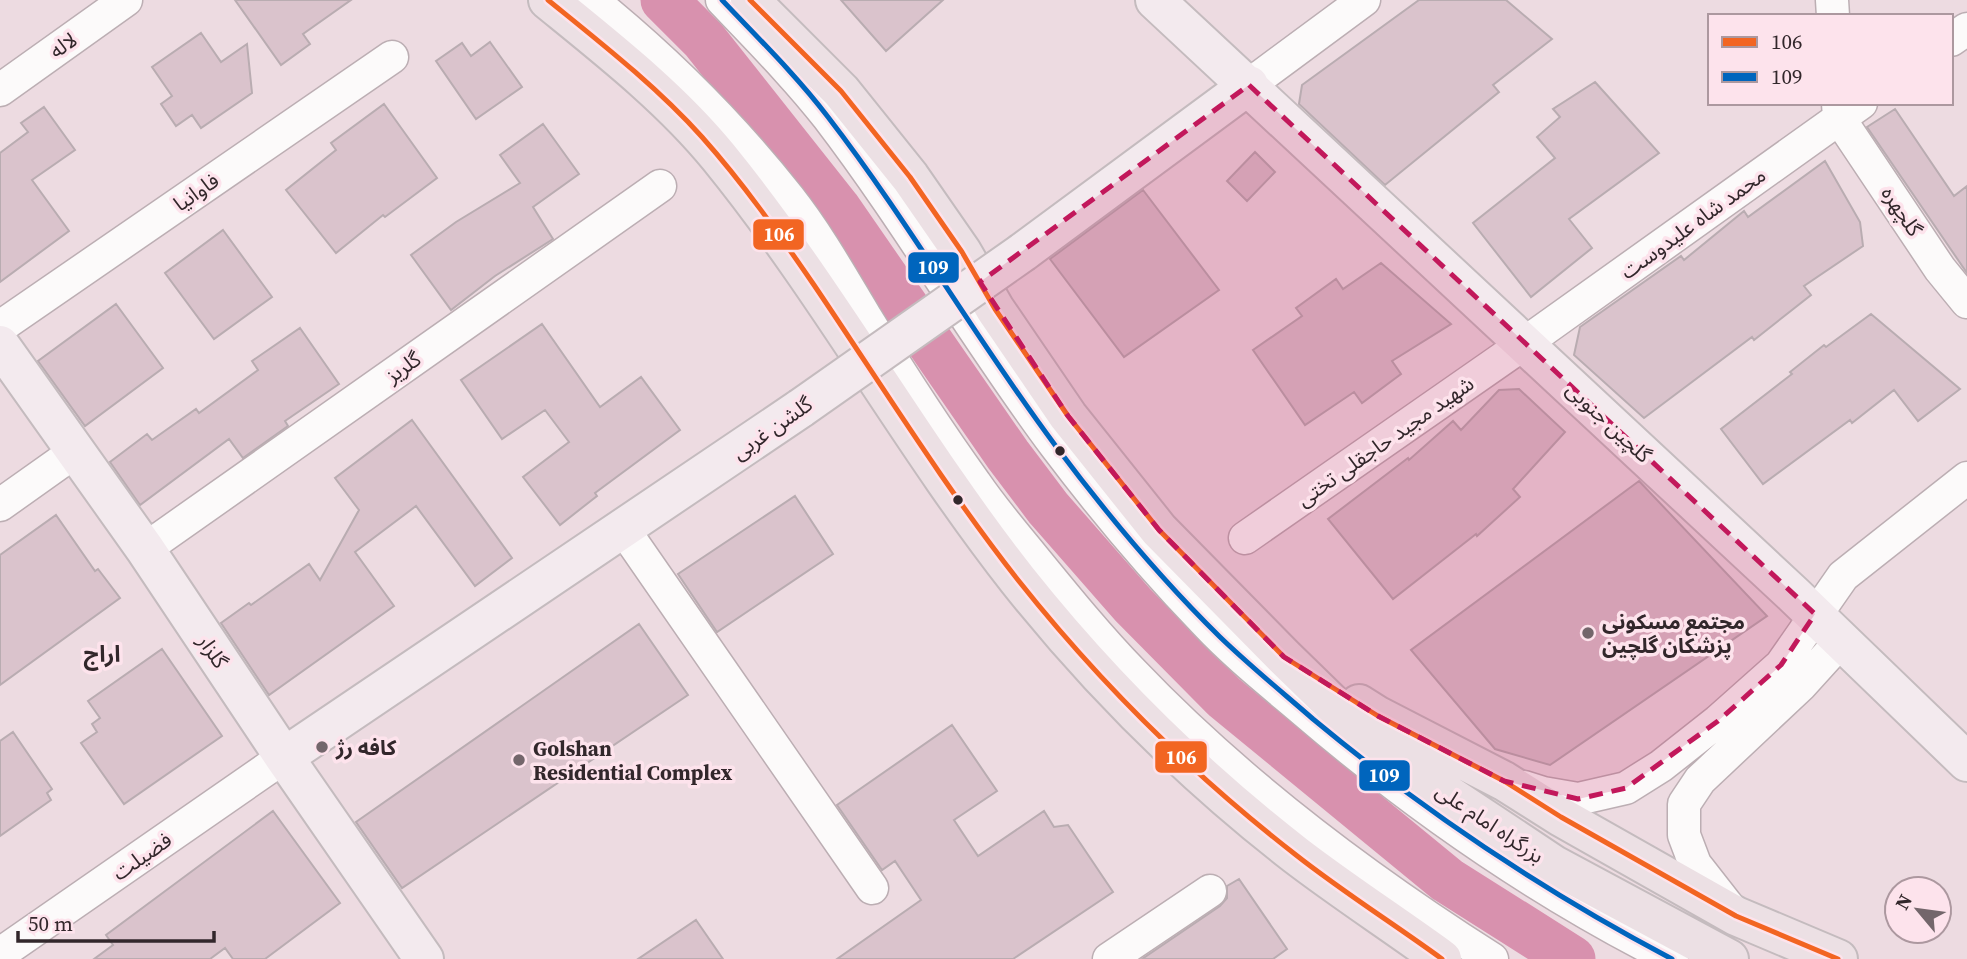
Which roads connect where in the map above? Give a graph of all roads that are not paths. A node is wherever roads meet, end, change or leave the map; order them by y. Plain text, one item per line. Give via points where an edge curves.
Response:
1 (126, 0) edge
2 (548, 0) edge
3 (592, 0) edge
4 (722, 0) edge
5 (750, 0) edge
6 (1155, 0) edge
7 (1364, 0) edge
8 (392, 57) dead end
9 (1249, 85) junction
10 (0, 90) edge
11 (1846, 108) edge
12 (660, 186) dead end
13 (1967, 302) edge
14 (0, 327) edge
15 (1525, 343) junction
16 (0, 345) edge
17 (76, 451) junction
18 (1967, 478) edge
19 (0, 505) edge
20 (624, 530) junction
21 (1245, 538) dead end
22 (145, 549) junction
23 (1815, 614) junction
24 (1840, 642) junction
25 (1284, 657) junction
26 (284, 757) junction
27 (1967, 762) edge
28 (1504, 781) junction
29 (872, 888) dead end
30 (1210, 891) dead end
31 (1736, 916) junction
32 (0, 954) edge
33 (424, 959) edge
34 (1109, 959) edge
35 (1442, 959) edge
36 (1492, 959) edge
37 (1672, 959) edge
38 (1729, 959) edge
39 (1838, 959) edge

1 - 10 street, لاله
2 - 35 highway via 654,90 717,155 780,238 948,485 1088,665 1178,754 1295,854
3 - 36 street via 700,94 790,200 975,484 1134,674 1254,787 1330,848
4 - 37 street via 826,115 1055,445 1207,625 1329,732 1451,826 1510,867
5 - 25 highway, بزرگراه امام علی via 841,91 910,177 1068,416 1159,530
6 - 9 main road, گلچین جنوبی
7 - 9 street
8 - 14 street, فاوانیا
9 - 15 main road, گلچین جنوبی
9 - 20 main road, گلشن غربی, bridge via 1023,251
11 - 13 street, گلچهره via 1940,268
11 - 15 street, محمد شاه علیدوست
12 - 22 street, گلریز
15 - 21 street, شهید مجید حاجقلی تختی
15 - 23 main road, گلچین جنوبی
16 - 17 main road, گلزار
17 - 19 street
17 - 22 main road, گلزار
18 - 23 street via 1843,576
20 - 26 main road, گلشن غربی
20 - 29 street
22 - 26 main road, گلزار
23 - 24 main road, گلچین جنوبی
23 - 28 street via 1781,665 1718,721 1626,789 1578,799
24 - 27 main road, گلچین جنوبی
24 - 31 street via 1700,780 1684,804 1684,835 1695,864
25 - 28 highway via 1378,716
25 - 38 highway, بزرگراه امام علی via 1359,730 1433,784 1554,865
26 - 32 street, فضیلت
26 - 33 main road, گلزار
28 - 31 highway
30 - 34 street
31 - 39 highway

